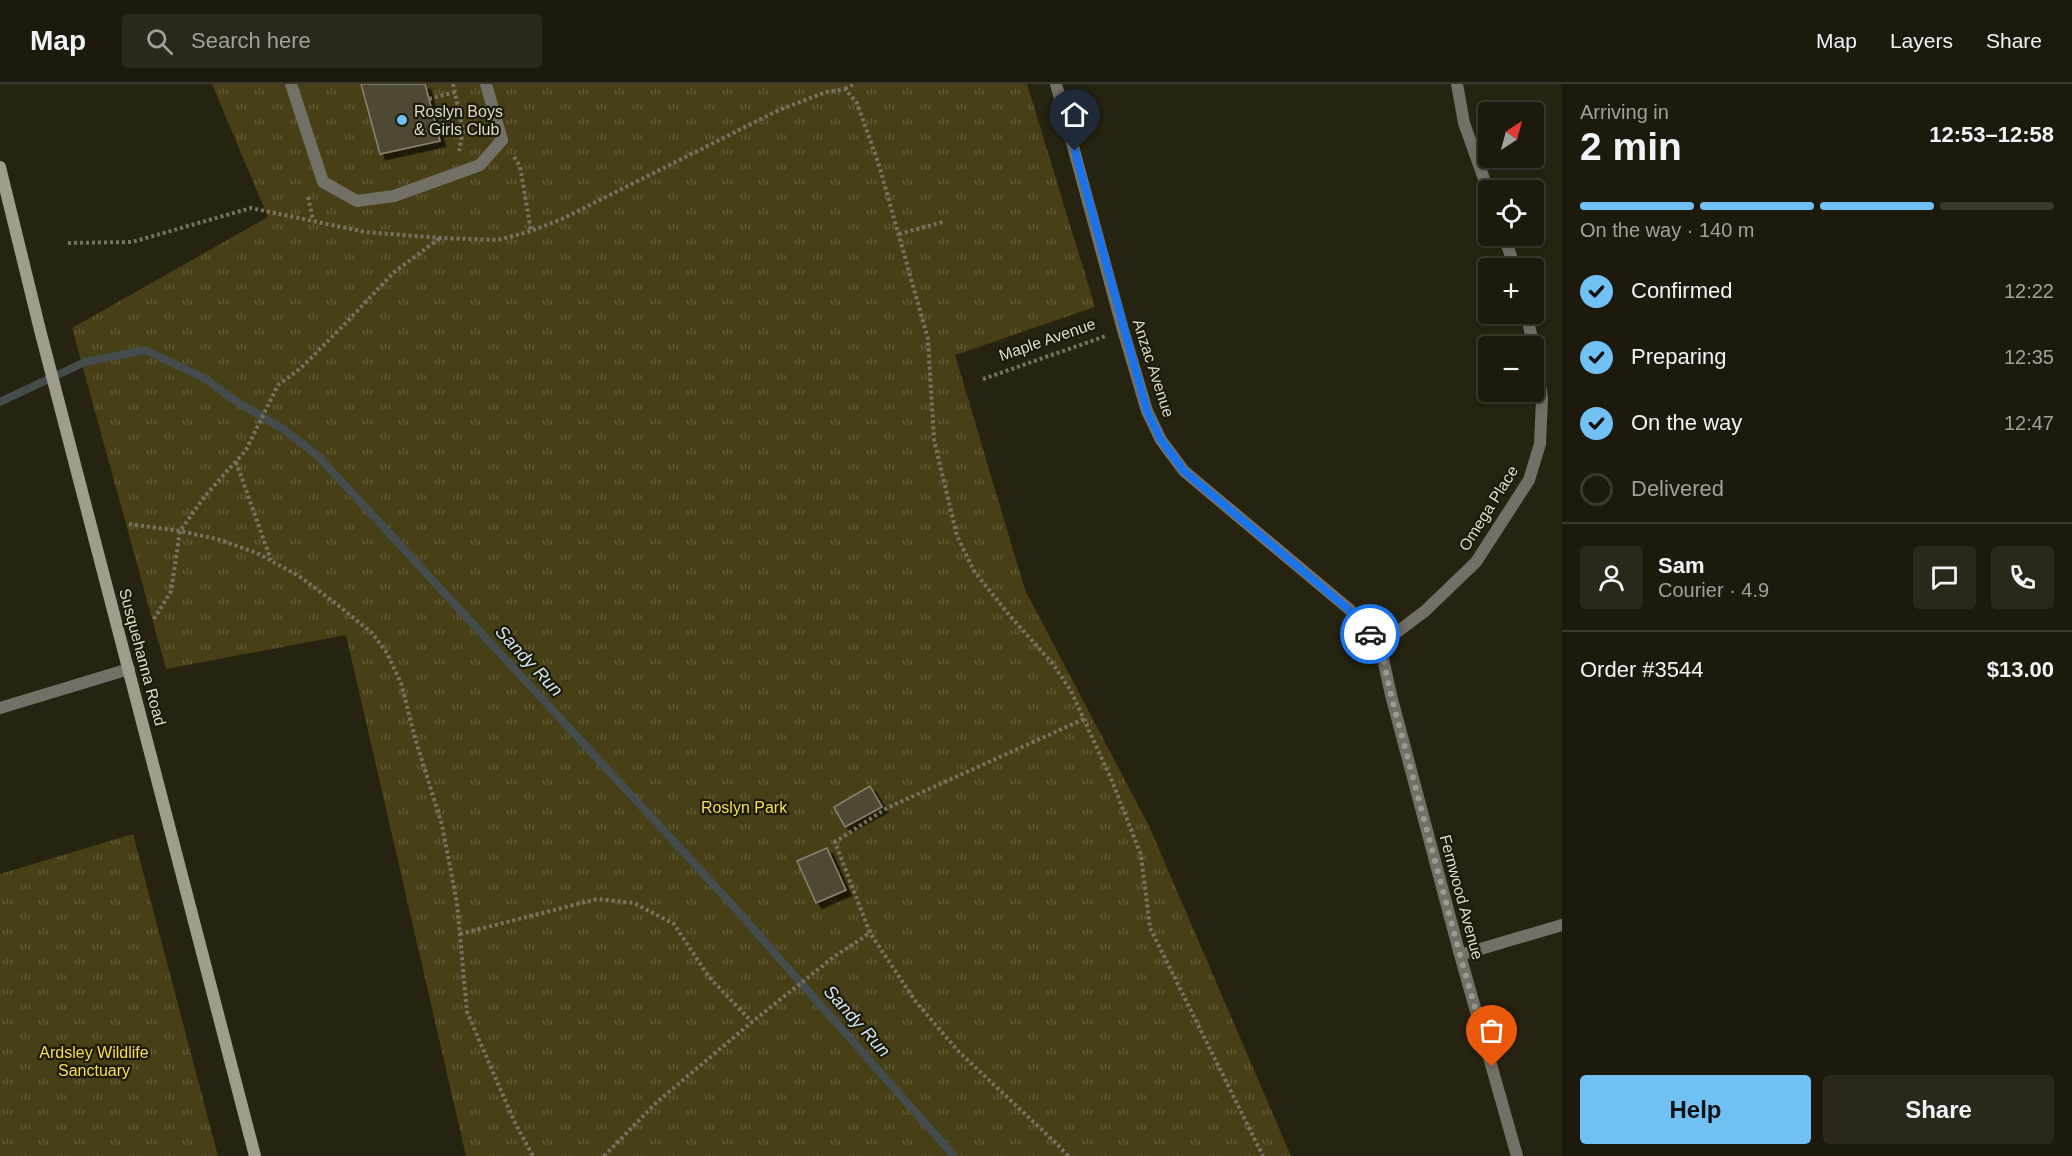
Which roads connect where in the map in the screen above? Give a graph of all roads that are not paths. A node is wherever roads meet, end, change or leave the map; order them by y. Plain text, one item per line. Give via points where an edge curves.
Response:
1 (291, 84) edge
2 (486, 84) edge
3 (1056, 84) edge
4 (1457, 84) edge
5 (0, 167) edge
6 (1484, 180) edge
7 (1528, 324) edge
8 (1380, 645) junction
9 (129, 669) junction
10 (0, 708) edge
11 (1562, 925) edge
12 (1460, 955) junction
13 (255, 1156) edge
14 (1517, 1156) edge

1 - 2 street via 322,182 357,201 394,196 480,165 502,140
3 - 8 street, Anzac Avenue via 1123,330 1147,411 1161,440 1184,471 1348,609
4 - 6 street via 1464,123
5 - 9 main road, Susquehanna Road
7 - 8 street, Omega Place via 1542,399 1540,444 1529,480 1476,562 1425,611
8 - 12 street, Fernwood Avenue
9 - 10 street
9 - 13 main road, Susquehanna Road
11 - 12 street
12 - 14 street, Fernwood Avenue

